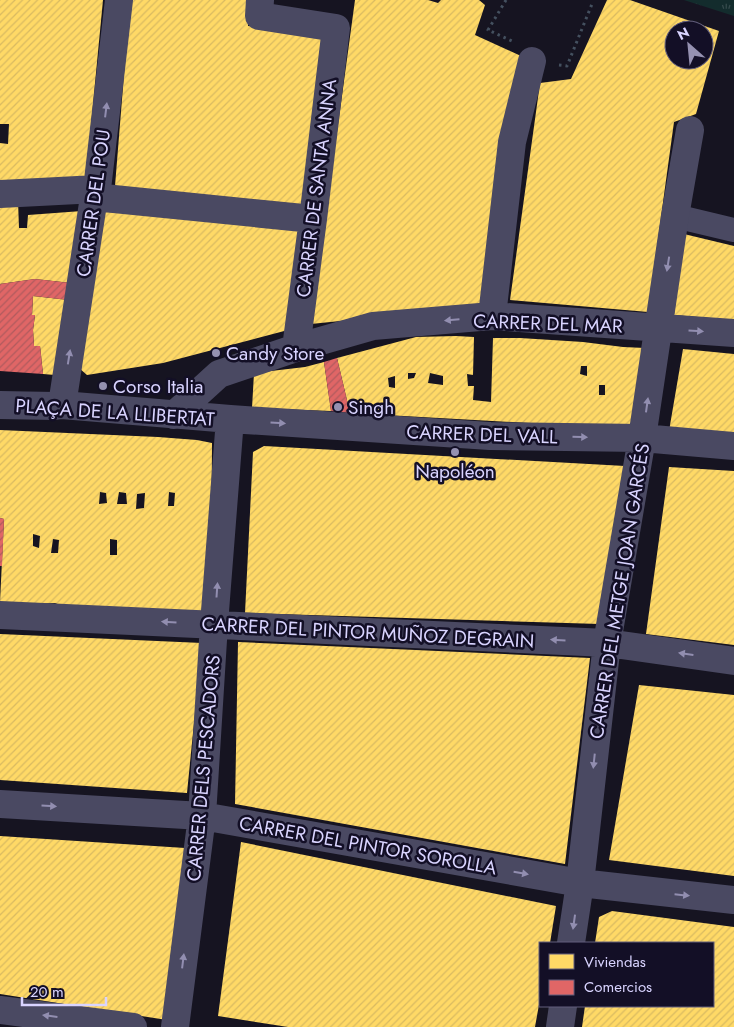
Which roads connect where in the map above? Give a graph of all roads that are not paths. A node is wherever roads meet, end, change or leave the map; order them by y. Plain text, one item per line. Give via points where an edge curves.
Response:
1 (119, 0) edge
2 (260, 0) edge
3 (532, 61) dead end
4 (690, 130) dead end
5 (96, 193) junction
6 (0, 194) edge
7 (675, 216) junction
8 (313, 219) junction
9 (734, 230) edge
10 (492, 316) junction
11 (658, 328) junction
12 (734, 333) edge
13 (296, 348) junction
14 (0, 405) edge
15 (62, 405) junction
16 (174, 415) junction
17 (230, 419) junction
18 (642, 438) junction
19 (734, 446) edge
20 (0, 615) edge
21 (214, 624) junction
22 (607, 643) junction
23 (734, 661) edge
24 (0, 804) edge
25 (202, 816) junction
26 (580, 883) junction
27 (734, 900) edge
28 (571, 942) edge
29 (562, 1007) edge
30 (0, 1010) edge
31 (133, 1027) edge
32 (175, 1027) edge
33 (560, 1027) edge

5 -> 1 street, CARRER DEL POU
2 - 8 street, CARRER DE SANTA ANNA via 259,16 336,28
3 - 10 street via 512,142
4 - 7 street, CARRER DEL METGE JOAN GARCÉS
5 - 6 street
5 - 8 street
15 -> 5 street, CARRER DEL POU
7 - 9 street
7 -> 11 street, CARRER DEL METGE JOAN GARCÉS
8 - 13 street, CARRER DE SANTA ANNA
10 - 11 street, CARRER DEL MAR
10 -> 13 street, CARRER DEL MAR via 373,326
11 -> 12 street, CARRER DEL MAR
18 -> 11 street, CARRER DEL METGE JOAN GARCÉS
13 - 16 street, CARRER DEL MAR via 219,374
14 - 15 street, PLAÇA DE LA LLIBERTAT
15 - 16 street, PLAÇA DE LA LLIBERTAT
16 - 17 street, PLAÇA DE LA LLIBERTAT
17 -> 18 street, CARRER DEL VALL via 490,436
21 -> 17 street, CARRER DELS PESCADORS
18 - 19 street, CARRER DEL VALL
18 - 22 street, CARRER DEL METGE JOAN GARCÉS
21 -> 20 street, CARRER DEL PINTOR MUÑOZ DEGRAIN
22 -> 21 street, CARRER DEL PINTOR MUÑOZ DEGRAIN
21 - 25 street, CARRER DELS PESCADORS
23 -> 22 street, CARRER DEL PINTOR MUÑOZ DEGRAIN
22 -> 26 street, CARRER DEL METGE JOAN GARCÉS
24 -> 25 street, CARRER DEL PINTOR SOROLLA
25 -> 26 street, CARRER DEL PINTOR SOROLLA
32 -> 25 street, CARRER DELS PESCADORS
26 -> 27 street, CARRER DEL PINTOR SOROLLA
26 -> 28 street, CARRER DEL METGE JOAN GARCÉS
29 - 33 street
31 -> 30 street

